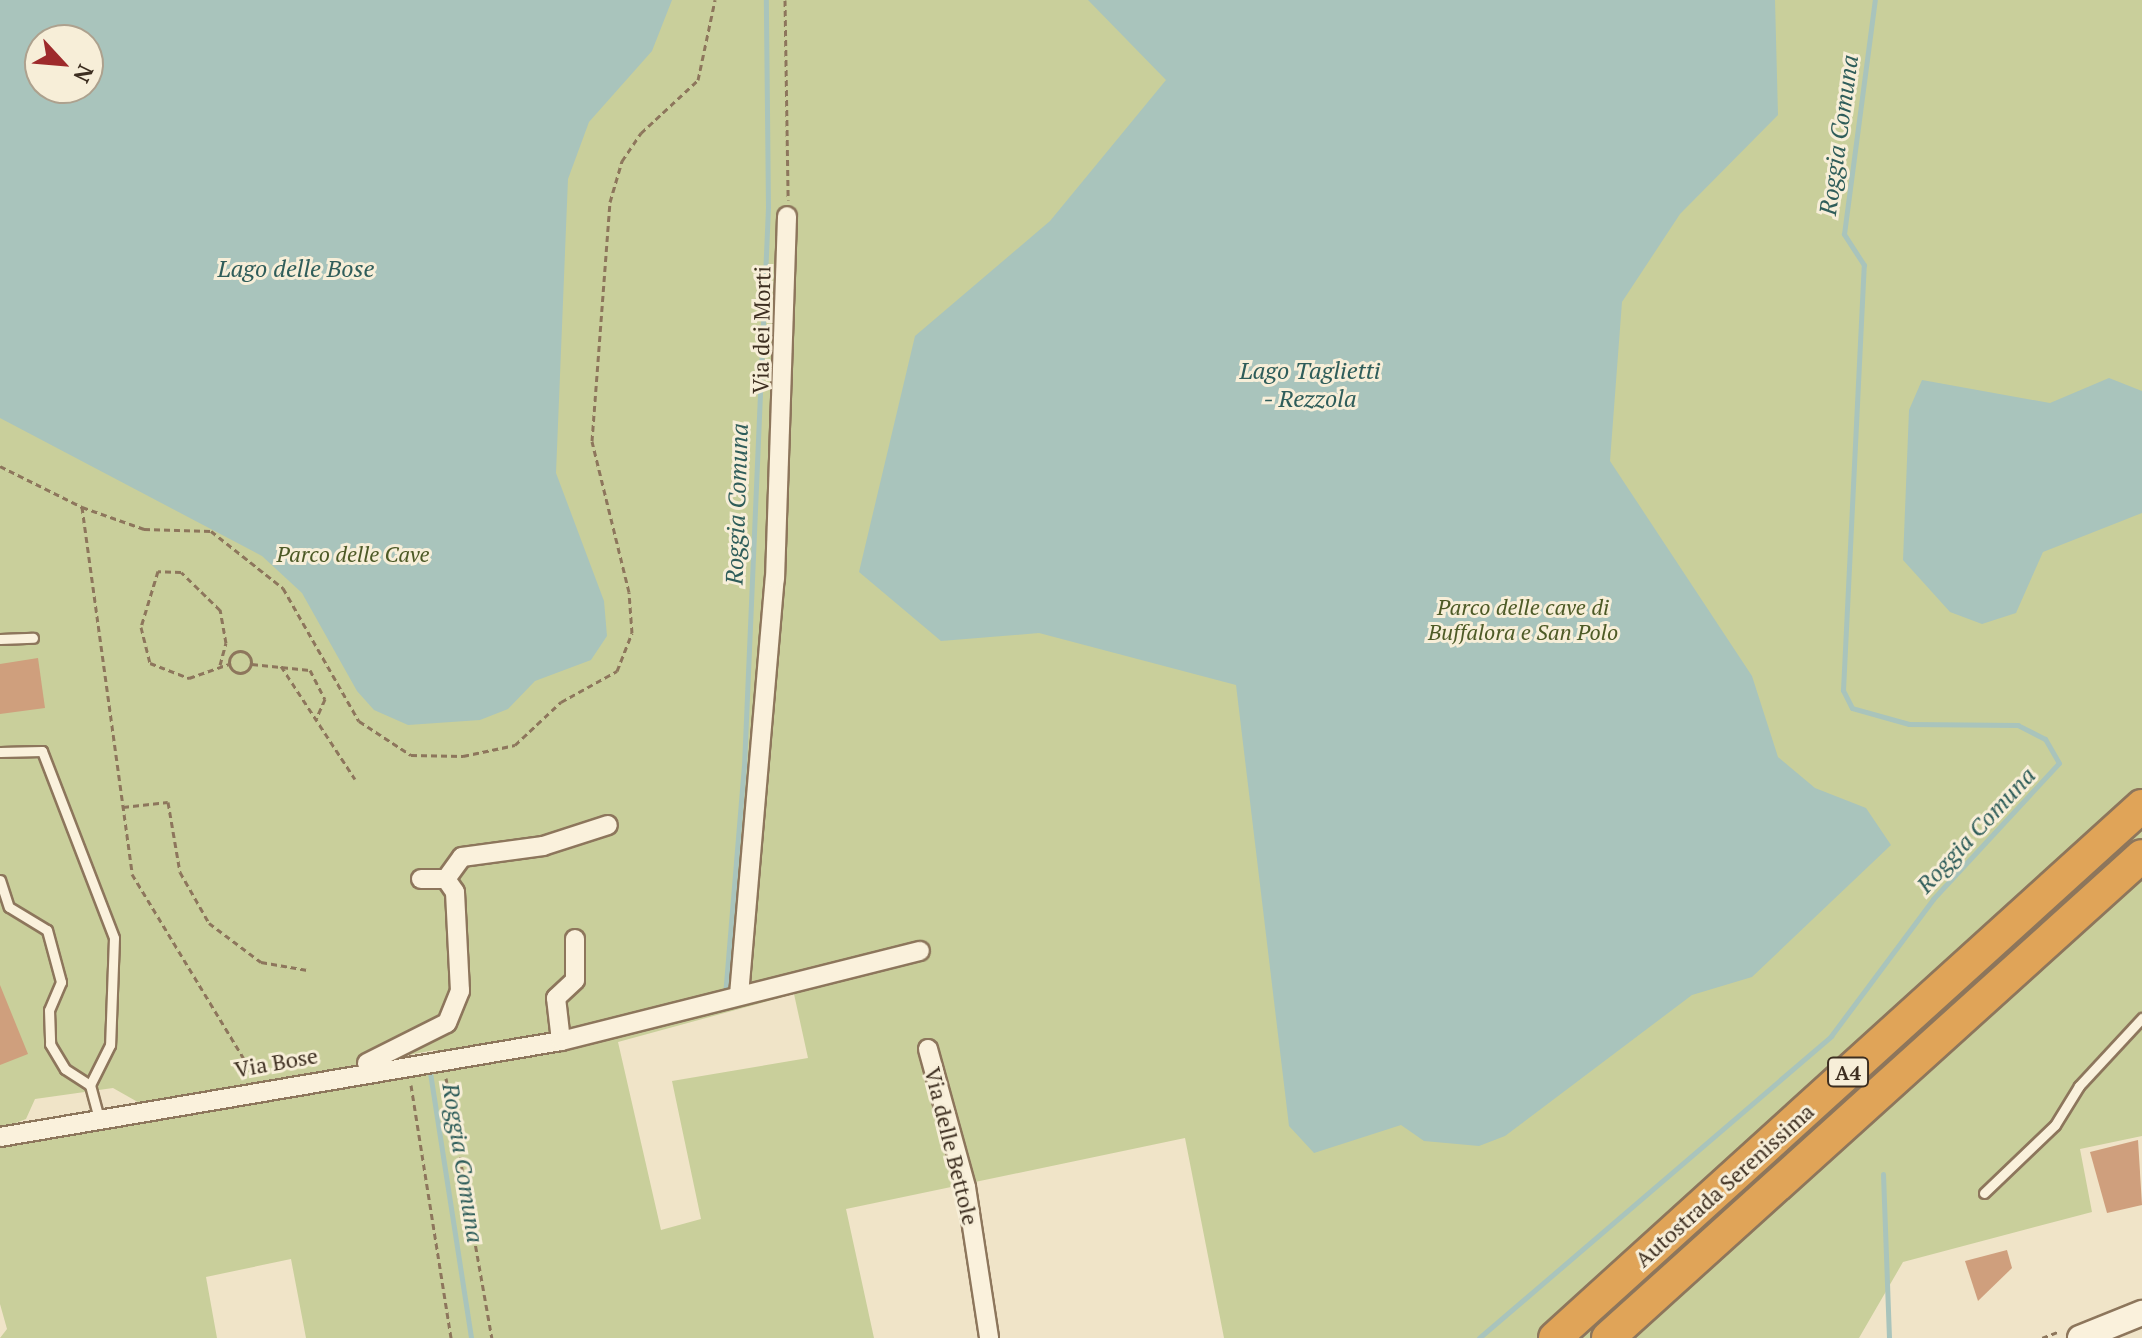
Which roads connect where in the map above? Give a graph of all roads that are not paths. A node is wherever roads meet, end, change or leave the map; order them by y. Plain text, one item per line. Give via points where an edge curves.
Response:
1 (787, 216) road end
2 (33, 638) dead end
3 (0, 639) edge
4 (0, 752) edge
5 (2142, 806) edge
6 (608, 825) dead end
7 (2142, 856) edge
8 (421, 879) dead end
9 (446, 879) junction
10 (0, 880) edge
11 (575, 939) dead end
12 (920, 951) dead end
13 (739, 995) junction
14 (2142, 1018) edge
15 (561, 1041) junction
16 (928, 1049) dead end
17 (327, 1078) junction
18 (90, 1085) junction
19 (99, 1118) junction
20 (0, 1137) edge
21 (1984, 1193) dead end
22 (2142, 1313) edge
23 (989, 1338) edge
24 (1555, 1338) edge
25 (1608, 1338) edge
26 (2080, 1338) edge

1 - 13 street, Via dei Morti via 775,579
2 - 3 lane
4 - 18 lane via 42,751 114,938 110,1045
5 - 24 highway, Autostrada Serenissima / A4
6 - 9 street via 543,846 462,857
7 - 25 highway, Autostrada Serenissima / A4
8 - 9 street
9 - 17 street via 455,892 460,991 447,1023 416,1044
10 - 18 lane via 9,907 47,930 61,982 49,1010 50,1044 65,1069
11 - 15 street via 575,980 556,998
12 - 13 street, Via Bose
13 - 15 street, Via Bose
14 - 21 lane via 2079,1086 2055,1125
15 - 17 street, Via Bose
16 - 23 street, Via delle Bettole via 966,1187
17 - 19 street, Via Bose
18 - 19 lane
19 - 20 street, Via Bose
22 - 26 main road

